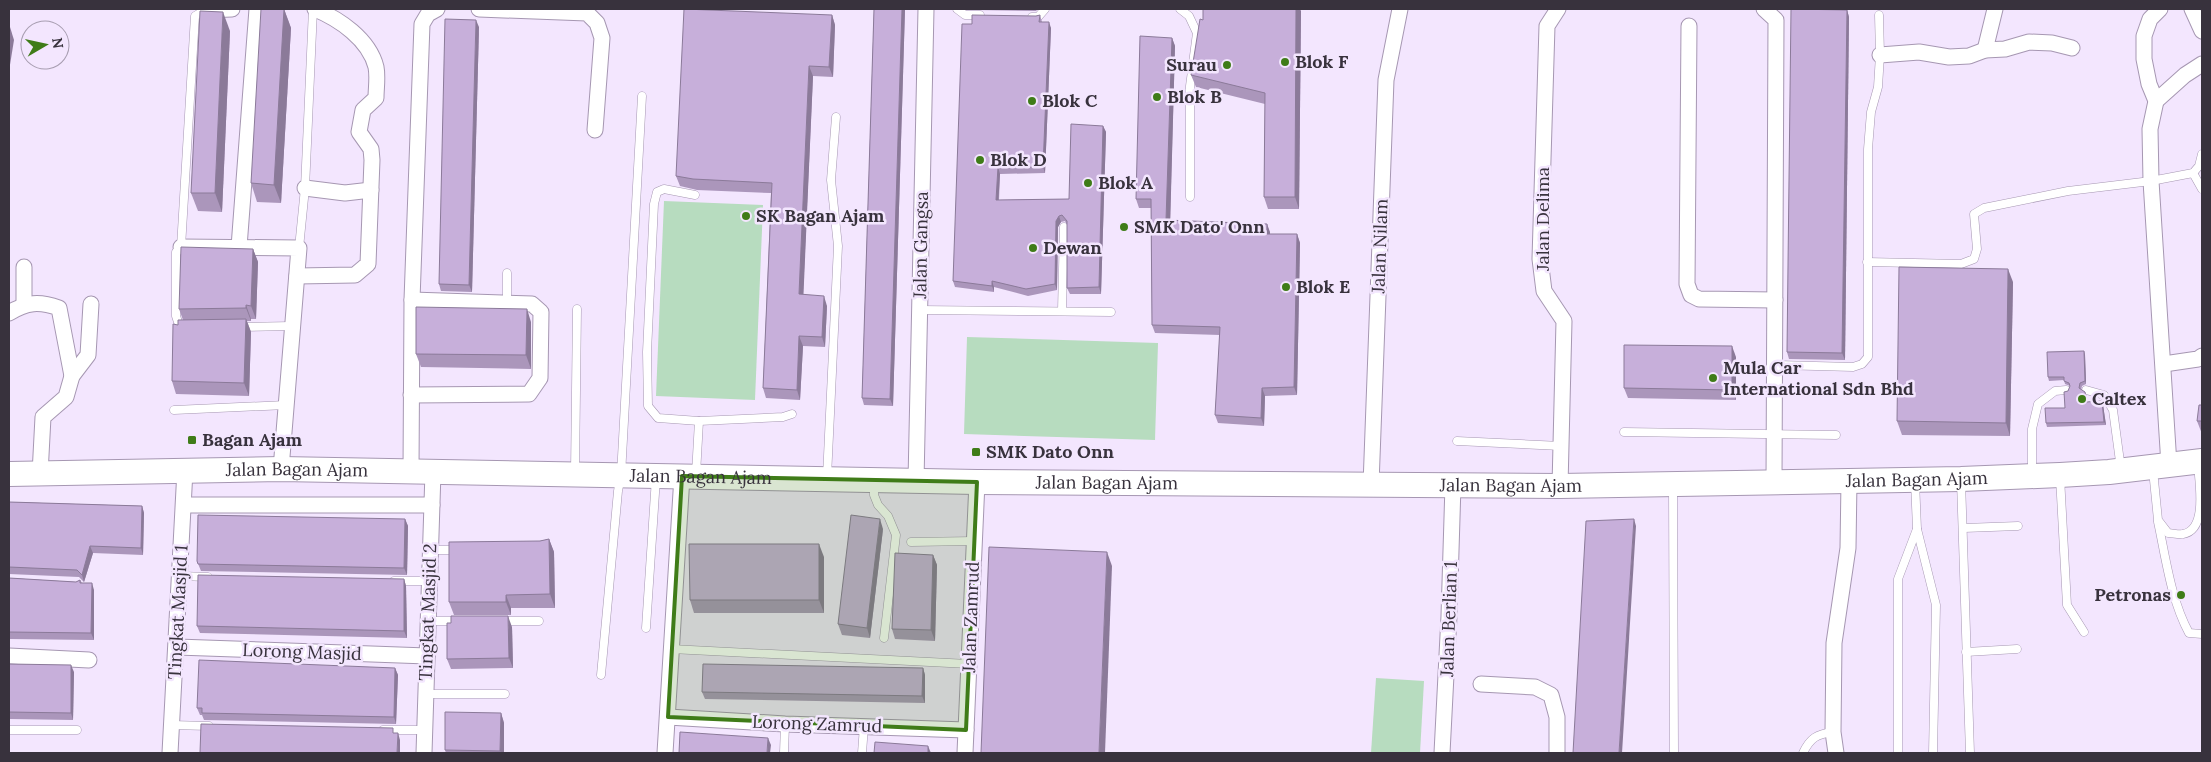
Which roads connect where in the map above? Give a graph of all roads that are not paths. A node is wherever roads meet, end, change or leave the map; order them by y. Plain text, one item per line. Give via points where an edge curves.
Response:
1 (232, 9) edge
2 (257, 9) edge
3 (314, 9) edge
4 (438, 9) edge
5 (479, 9) edge
6 (926, 9) edge
7 (957, 9) edge
8 (1045, 9) edge
9 (1180, 9) edge
10 (1400, 9) edge
11 (1558, 9) edge
12 (1764, 9) edge
13 (1996, 9) edge
14 (2160, 9) edge
15 (2192, 9) edge
16 (205, 10) joint
17 (1879, 15) dead end
18 (993, 16) edge
19 (1020, 16) edge
20 (1690, 26) dead end
21 (2202, 31) edge
22 (2072, 48) dead end
23 (1985, 50) junction
24 (1880, 55) junction
25 (2202, 64) edge
26 (642, 96) dead end
27 (2156, 101) junction
28 (836, 117) dead end
29 (594, 130) dead end
30 (2202, 154) edge
31 (2193, 173) junction
32 (2151, 182) junction
33 (305, 188) junction
34 (2202, 189) edge
35 (371, 190) junction
36 (695, 195) dead end
37 (1190, 197) dead end
38 (1064, 227) edge
39 (181, 247) junction
40 (239, 247) junction
41 (299, 248) junction
42 (1867, 262) junction
43 (24, 267) dead end
44 (507, 273) dead end
45 (297, 276) junction
46 (412, 300) junction
47 (1775, 300) junction
48 (507, 302) junction
49 (24, 304) junction
50 (91, 304) dead end
51 (577, 309) dead end
52 (919, 310) junction
53 (1062, 312) junction
54 (1111, 312) dead end
55 (9, 313) edge
56 (291, 326) junction
57 (236, 327) edge
58 (190, 328) edge
59 (2202, 356) edge
60 (2164, 364) junction
61 (1774, 365) junction
62 (72, 376) junction
63 (2066, 390) edge
64 (2086, 390) edge
65 (411, 394) junction
66 (286, 405) junction
67 (174, 410) dead end
68 (792, 414) dead end
69 (699, 421) junction
70 (1624, 432) dead end
71 (1774, 434) junction
72 (1836, 435) dead end
73 (1457, 441) dead end
74 (1561, 446) junction
75 (2200, 461) edge
76 (2161, 466) junction
77 (281, 469) junction
78 (185, 470) junction
79 (422, 471) junction
80 (2121, 471) junction
81 (9, 474) edge
82 (40, 474) junction
83 (575, 474) junction
84 (621, 475) junction
85 (2060, 475) junction
86 (656, 476) junction
87 (2032, 476) junction
88 (689, 477) junction
89 (827, 479) junction
90 (1961, 479) junction
91 (874, 480) junction
92 (1915, 480) junction
93 (916, 481) junction
94 (1849, 481) junction
95 (977, 482) junction
96 (1774, 482) junction
97 (1371, 484) junction
98 (1673, 484) junction
99 (1453, 485) junction
100 (1560, 486) junction
101 (184, 505) junction
102 (432, 505) junction
103 (2200, 514) junction
104 (2158, 520) junction
105 (2018, 526) dead end
106 (1964, 528) junction
107 (2202, 528) edge
108 (1917, 530) junction
109 (974, 540) junction
110 (911, 542) dead end
111 (468, 549) edge
112 (430, 550) junction
113 (180, 576) junction
114 (220, 577) edge
115 (389, 580) edge
116 (429, 581) junction
117 (428, 621) junction
118 (474, 621) edge
119 (493, 621) edge
120 (539, 621) dead end
121 (646, 628) dead end
122 (2084, 632) dead end
123 (2202, 634) edge
124 (884, 638) dead end
125 (177, 647) junction
126 (671, 649) junction
127 (2017, 649) dead end
128 (1966, 652) junction
129 (9, 656) edge
130 (427, 656) junction
131 (89, 660) dead end
132 (969, 664) junction
133 (601, 675) dead end
134 (1481, 684) dead end
135 (426, 694) junction
136 (505, 694) dead end
137 (668, 717) junction
138 (785, 724) junction
139 (171, 725) junction
140 (220, 726) edge
141 (864, 726) junction
142 (376, 729) edge
143 (9, 730) edge
144 (77, 730) dead end
145 (424, 730) junction
146 (966, 730) junction
147 (1833, 732) junction
148 (170, 753) edge
149 (424, 753) edge
150 (665, 753) edge
151 (784, 753) edge
152 (862, 753) edge
153 (965, 753) edge
154 (1442, 753) edge
155 (1557, 753) edge
156 (1674, 753) edge
157 (1803, 753) edge
158 (1836, 753) edge
159 (1898, 753) edge
160 (1933, 753) edge
161 (1970, 753) edge

1 - 16 street
2 - 40 street
3 - 33 lane
3 - 35 street via 335,17 354,34 376,66 376,98 363,110 359,132 371,149
4 - 46 street, Tingkat Masjid 2 via 428,14 422,24
5 - 29 street via 587,13 597,23 602,38
6 - 52 street, Jalan Gangsa
7 - 18 lane via 965,15
8 - 19 lane via 1038,17
9 - 37 lane via 1189,16 1197,33 1190,86
10 - 97 street, Jalan Nilam via 1386,80
11 - 74 street, Jalan Delima via 1547,26 1540,259 1544,291 1564,320
12 - 47 street via 1776,20
13 - 23 street
14 - 27 street via 2150,18 2144,36 2144,59
15 - 21 street
16 - 39 lane via 194,16
17 - 24 lane
20 - 47 street via 1687,284 1691,295 1699,300
22 - 23 street via 2029,42 2005,49
23 - 24 street via 1969,56 1919,52
24 - 42 lane via 1868,149
25 - 27 street
26 - 84 lane
27 - 32 street via 2150,129
28 - 89 lane via 831,180 838,246
30 - 31 lane
31 - 32 lane
31 - 34 lane
32 - 42 lane via 2068,191 1984,208 1974,214 1977,249 1974,259 1961,264
32 - 60 street
33 - 35 street via 345,193
33 - 41 lane
35 - 45 street via 368,264 355,275
36 - 69 lane via 664,190 657,192 654,204 648,406 658,418
38 - 53 lane
39 - 40 street
39 - 58 lane via 176,252 176,316 180,328
40 - 41 street
41 - 45 street
42 - 61 lane via 1868,357 1862,364 1853,367
43 - 49 street
44 - 48 lane
45 - 56 street
46 - 48 street
46 - 65 street, Tingkat Masjid 2
47 - 61 street
48 - 65 street via 532,304 541,312 540,378 529,394
49 - 55 street
49 - 62 street via 47,304 59,308
50 - 62 street via 88,356
51 - 83 lane
52 - 53 lane
52 - 93 street, Jalan Gangsa
53 - 54 lane
56 - 57 lane
56 - 66 street
59 - 60 street
60 - 76 street
61 - 71 street
62 - 82 street via 66,398 43,417
63 - 87 lane via 2055,391 2038,404 2032,429
64 - 80 lane via 2104,395 2113,410
65 - 79 street, Tingkat Masjid 2
66 - 67 lane
66 - 77 street
68 - 69 lane
69 - 88 lane
70 - 71 lane
71 - 72 lane
71 - 96 street
73 - 74 lane
74 - 100 street, Jalan Delima
75 - 76 main road, Jalan Bagan Ajam
75 - 103 lane
76 - 80 main road, Jalan Bagan Ajam
76 - 104 lane
77 - 78 main road, Jalan Bagan Ajam
77 - 79 main road, Jalan Bagan Ajam
78 - 82 main road, Jalan Bagan Ajam
78 - 101 street, Tingkat Masjid 1
79 - 83 main road, Jalan Bagan Ajam
79 - 102 street, Tingkat Masjid 2
80 - 85 main road, Jalan Bagan Ajam
81 - 82 main road, Jalan Bagan Ajam
83 - 84 main road, Jalan Bagan Ajam
84 - 86 main road, Jalan Bagan Ajam
84 - 133 lane
85 - 87 main road, Jalan Bagan Ajam
85 - 122 lane via 2067,605
86 - 88 main road, Jalan Bagan Ajam
86 - 121 lane
87 - 90 main road, Jalan Bagan Ajam
88 - 89 main road, Jalan Bagan Ajam
88 - 126 street
89 - 91 main road, Jalan Bagan Ajam
90 - 92 main road, Jalan Bagan Ajam
90 - 106 lane
91 - 93 main road, Jalan Bagan Ajam
91 - 124 lane via 874,495 896,535
92 - 94 main road, Jalan Bagan Ajam
92 - 108 lane
93 - 95 main road, Jalan Bagan Ajam
94 - 96 main road, Jalan Bagan Ajam
94 - 147 street via 1848,548 1834,643
95 - 97 main road, Jalan Bagan Ajam
95 - 109 street, Jalan Zamrud
96 - 98 main road, Jalan Bagan Ajam
97 - 99 main road, Jalan Bagan Ajam
98 - 100 main road, Jalan Bagan Ajam
98 - 156 lane
99 - 100 main road, Jalan Bagan Ajam
99 - 154 street, Jalan Berlian 1
101 - 102 street, Jalan Bagan Ajam
101 - 113 street, Tingkat Masjid 1
102 - 112 street, Tingkat Masjid 2
103 - 104 lane via 2194,529 2184,534 2168,533
103 - 107 lane
104 - 123 lane via 2171,585 2182,620 2189,633
105 - 106 lane
106 - 128 lane
108 - 159 lane via 1898,579
108 - 160 lane via 1936,604
109 - 110 lane
109 - 132 street, Jalan Zamrud
111 - 112 lane
112 - 116 street, Tingkat Masjid 2
113 - 114 lane
113 - 125 street, Tingkat Masjid 1
115 - 116 lane
116 - 117 street, Tingkat Masjid 2
117 - 118 lane
117 - 130 street, Tingkat Masjid 2
119 - 120 lane
125 - 130 street, Lorong Masjid
125 - 139 street, Tingkat Masjid 1
126 - 132 lane
126 - 137 street
127 - 128 lane
128 - 161 lane
129 - 131 street
130 - 135 street, Tingkat Masjid 2
132 - 146 street, Jalan Zamrud
134 - 155 street via 1535,687 1551,695 1557,717
135 - 136 lane
135 - 145 street, Tingkat Masjid 2
137 - 138 street, Lorong Zamrud
137 - 150 street
138 - 141 street, Lorong Zamrud
138 - 151 lane
139 - 140 lane
139 - 148 street, Tingkat Masjid 1
141 - 146 street, Lorong Zamrud
141 - 152 lane
142 - 145 lane
143 - 144 lane
145 - 149 street, Tingkat Masjid 2
146 - 153 street, Jalan Zamrud
147 - 157 lane via 1819,734 1808,742
147 - 158 street

